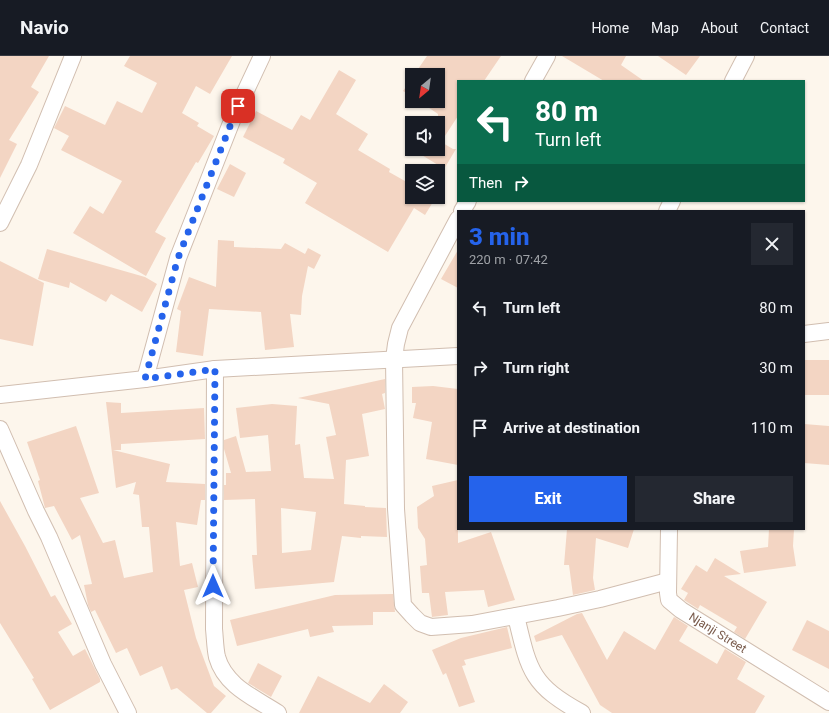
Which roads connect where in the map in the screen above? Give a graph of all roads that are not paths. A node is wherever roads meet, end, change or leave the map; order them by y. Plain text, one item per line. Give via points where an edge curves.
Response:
1 (73, 56) edge
2 (262, 56) edge
3 (547, 56) edge
4 (746, 56) edge
5 (534, 80) edge
6 (734, 80) edge
7 (457, 221) edge
8 (0, 223) edge
9 (829, 331) edge
10 (805, 334) edge
11 (457, 356) edge
12 (394, 359) junction
13 (215, 369) junction
14 (145, 379) junction
15 (0, 395) edge
16 (0, 429) edge
17 (669, 530) edge
18 (668, 581) junction
19 (516, 616) junction
20 (829, 702) edge
21 (128, 713) edge
22 (278, 713) edge
23 (582, 713) edge

1 - 8 street via 29,165
2 - 14 street via 233,118 178,258
3 - 5 street
4 - 6 street
7 - 12 street via 400,328
9 - 10 street
11 - 12 street
12 - 13 street
12 - 19 street via 396,509 403,605 420,623 431,627 472,624
13 - 14 street
13 - 22 street via 214,629 218,657 224,672 233,684
14 - 15 street
16 - 21 street via 103,664
17 - 18 street, Njanji Street
18 - 19 street via 600,599
18 - 20 street, Njanji Street via 669,600 681,610
19 - 23 street via 530,669 539,682 563,703

